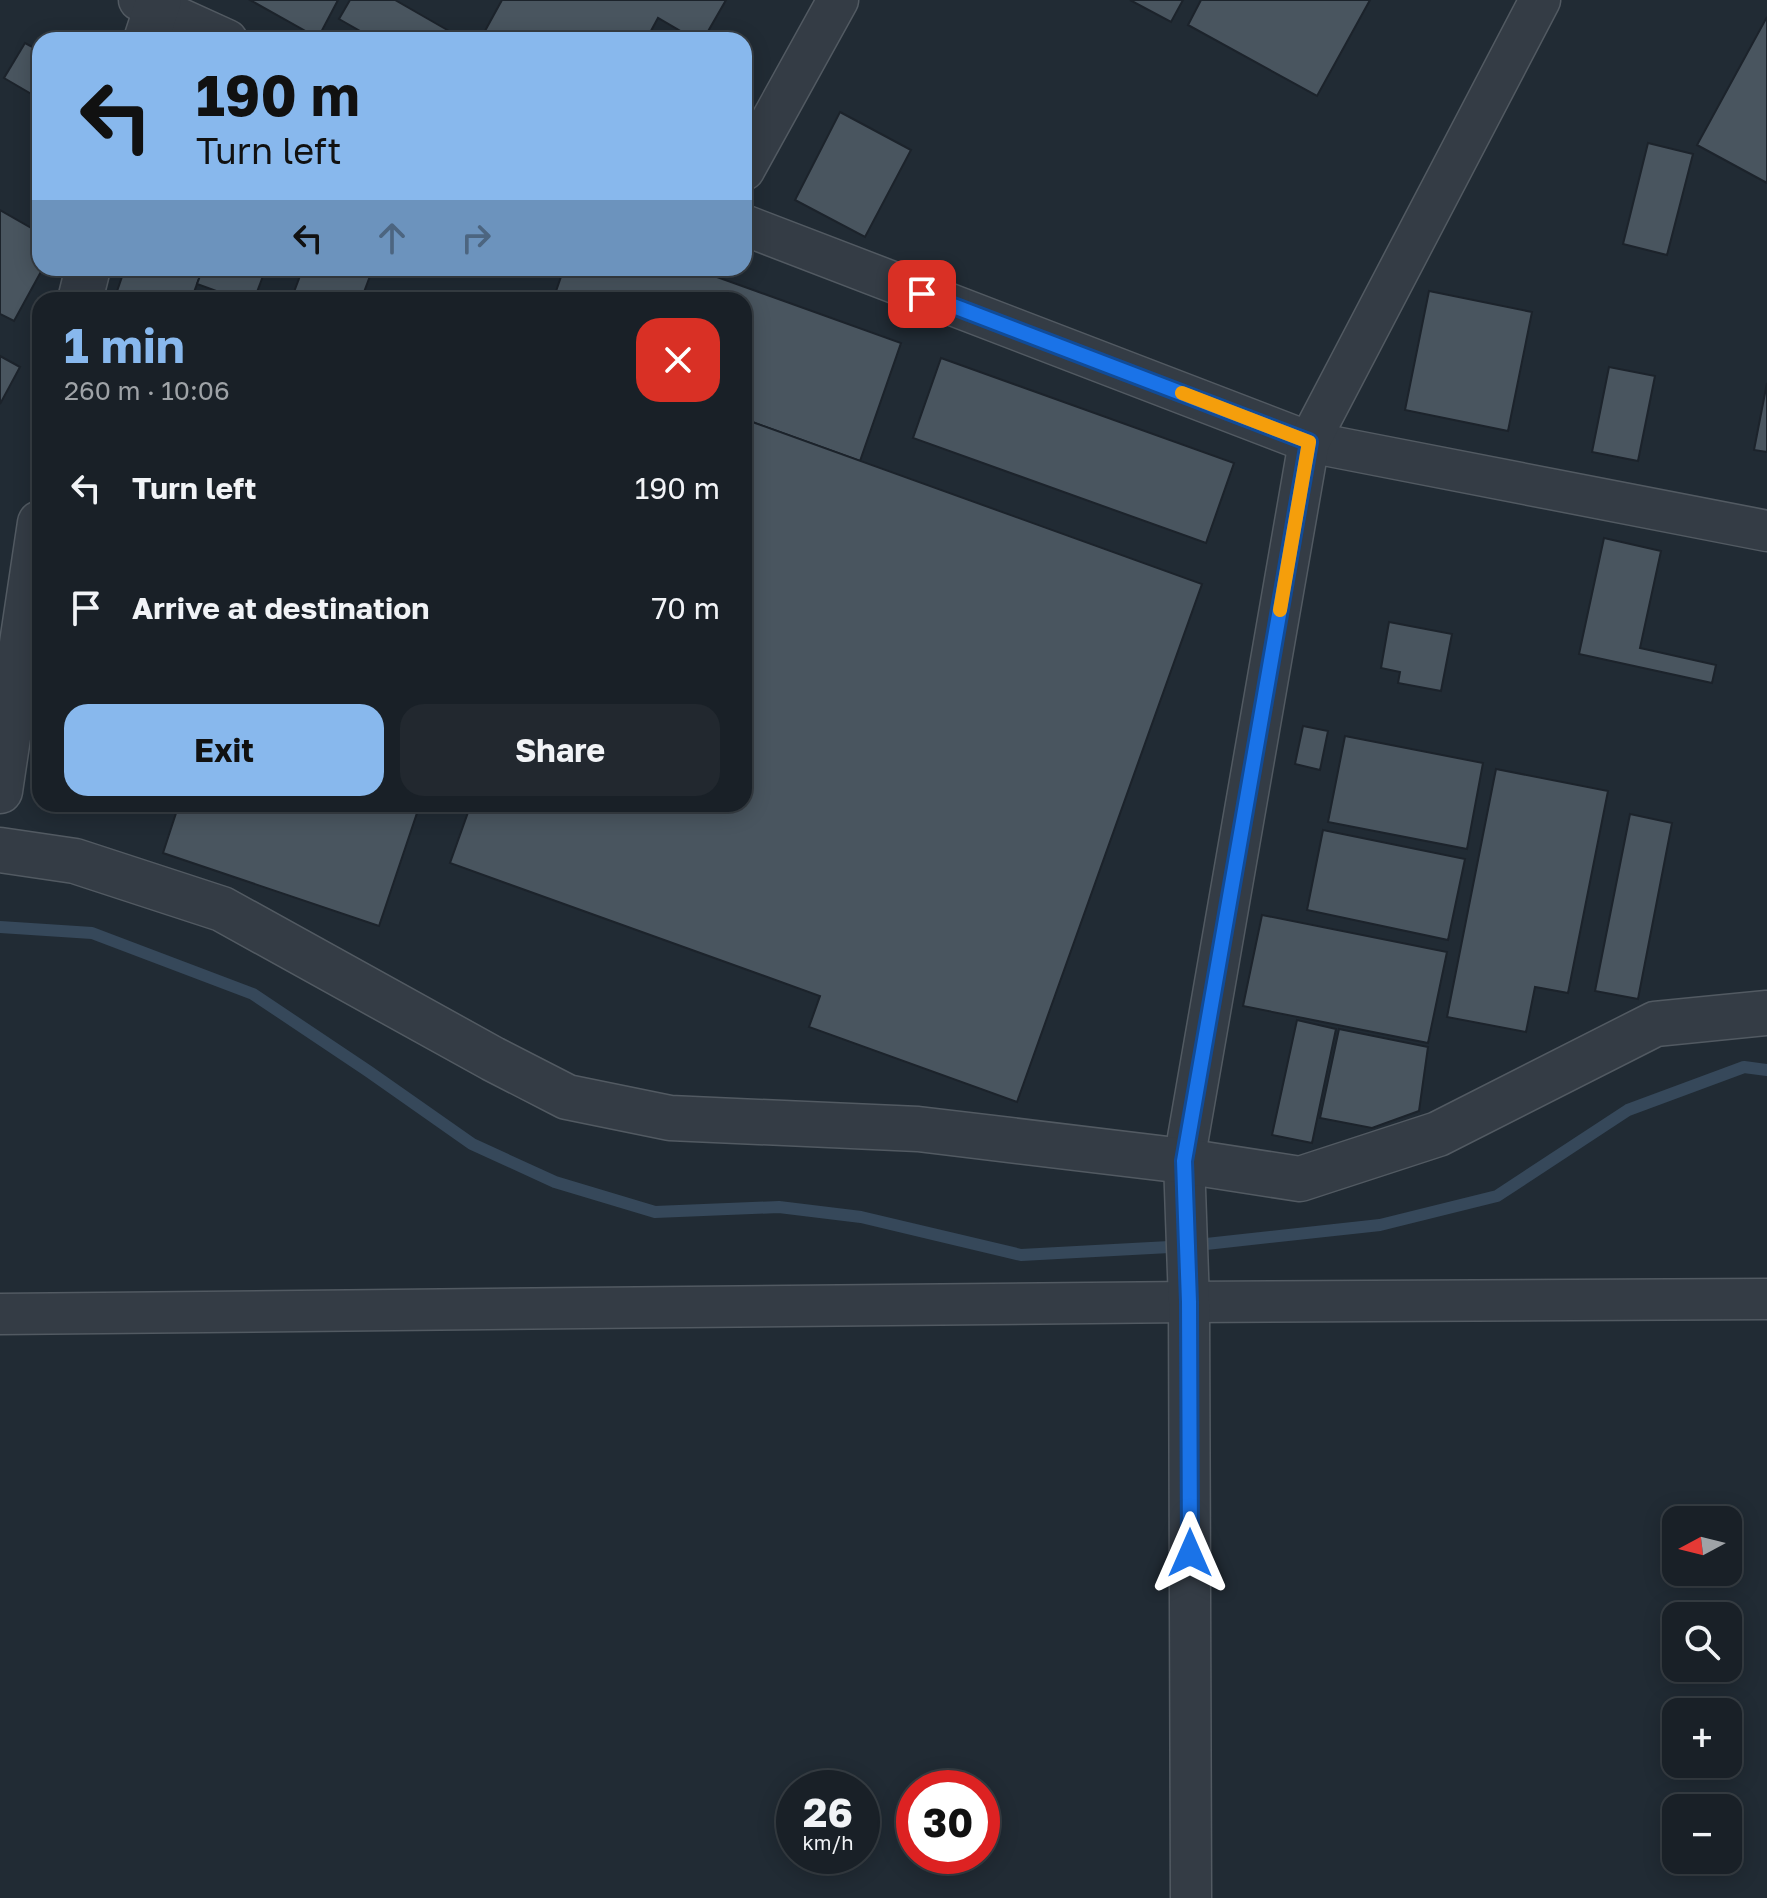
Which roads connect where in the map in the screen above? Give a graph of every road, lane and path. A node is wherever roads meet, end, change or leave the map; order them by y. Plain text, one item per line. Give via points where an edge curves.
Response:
1 (838, 0) edge
2 (1540, 0) edge
3 (150, 12) edge
4 (205, 32) edge
5 (752, 156) edge
6 (752, 228) edge
7 (1309, 442) junction
8 (1767, 531) edge
9 (32, 577) edge
10 (0, 791) edge
11 (0, 850) edge
12 (1767, 1013) edge
13 (1184, 1161) junction
14 (1767, 1299) edge
15 (1189, 1302) junction
16 (0, 1314) edge
17 (1191, 1898) edge

1 - 5 street
2 - 7 street
3 - 4 street
6 - 7 street
7 - 8 street
7 - 13 street
9 - 10 street
11 - 13 street via 75,861 222,909 567,1097 670,1118 918,1129
12 - 13 street via 1655,1024 1438,1134 1300,1179
13 - 15 street
14 - 15 street
15 - 16 street
15 - 17 street

